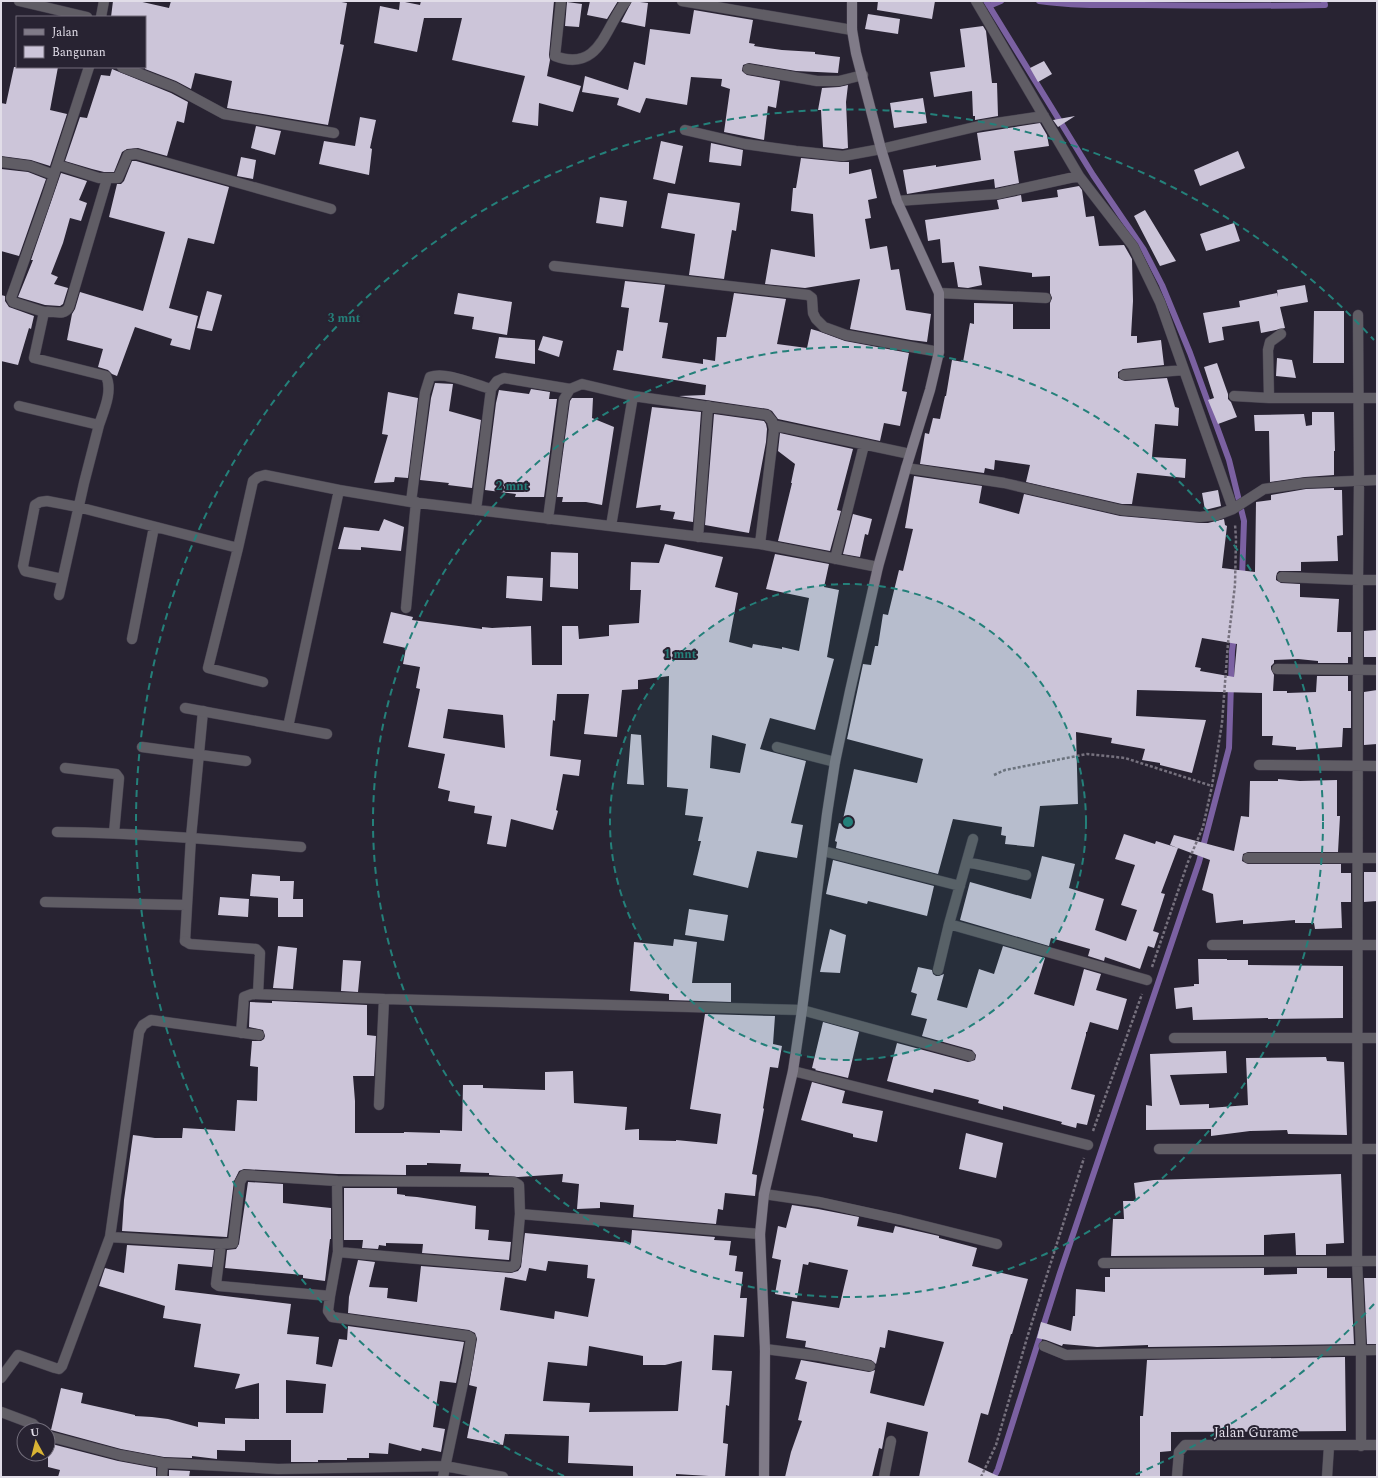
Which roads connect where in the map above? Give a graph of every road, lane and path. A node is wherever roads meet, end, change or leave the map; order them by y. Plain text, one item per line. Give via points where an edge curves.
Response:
1 (19, 1) edge
2 (104, 1) edge
3 (561, 1) edge
4 (626, 1) edge
5 (682, 1) edge
6 (852, 1) edge
7 (976, 1) edge
8 (83, 16) edge
9 (100, 16) edge
10 (852, 30) junction
11 (89, 68) edge
12 (125, 68) edge
13 (748, 69) dead end
14 (863, 76) junction
15 (1044, 116) junction
16 (684, 130) dead end
17 (334, 134) dead end
18 (882, 149) junction
19 (1, 162) edge
20 (56, 170) junction
21 (1079, 176) junction
22 (108, 179) junction
23 (897, 201) junction
24 (331, 208) dead end
25 (554, 266) dead end
26 (939, 293) junction
27 (1046, 298) dead end
28 (44, 312) junction
29 (1358, 315) dead end
30 (1281, 334) dead end
31 (939, 352) junction
32 (1184, 370) junction
33 (1124, 375) dead end
34 (491, 389) junction
35 (570, 389) junction
36 (634, 396) junction
37 (1234, 396) dead end
38 (1269, 398) junction
39 (1358, 398) junction
40 (1377, 398) edge
41 (19, 406) dead end
42 (708, 406) junction
43 (99, 425) junction
44 (773, 425) junction
45 (864, 444) junction
46 (910, 454) junction
47 (906, 468) junction
48 (1377, 480) edge
49 (1359, 481) junction
50 (339, 490) junction
51 (413, 502) junction
52 (78, 507) junction
53 (1235, 507) junction
54 (476, 510) junction
55 (548, 519) junction
56 (612, 526) junction
57 (154, 527) junction
58 (698, 537) junction
59 (760, 544) junction
60 (238, 548) junction
61 (835, 559) junction
62 (878, 567) junction
63 (1282, 577) dead end
64 (62, 579) junction
65 (1358, 580) junction
66 (1377, 580) edge
67 (59, 595) dead end
68 (406, 608) dead end
69 (132, 639) dead end
70 (1276, 669) dead end
71 (1377, 670) edge
72 (1358, 671) junction
73 (263, 682) dead end
74 (185, 708) dead end
75 (203, 711) junction
76 (288, 727) junction
77 (327, 734) dead end
78 (142, 747) dead end
79 (777, 747) dead end
80 (198, 754) junction
81 (246, 762) dead end
82 (836, 762) junction
83 (1259, 765) dead end
84 (1358, 766) junction
85 (1377, 766) edge
86 (65, 768) dead end
87 (994, 774) dead end
88 (1212, 786) junction
89 (57, 832) dead end
90 (114, 833) junction
91 (191, 837) junction
92 (973, 839) dead end
93 (301, 847) dead end
94 (823, 851) junction
95 (1248, 858) dead end
96 (1377, 858) edge
97 (1357, 859) junction
98 (967, 862) junction
99 (1026, 875) dead end
100 (960, 886) junction
101 (44, 902) dead end
102 (186, 905) junction
103 (949, 924) junction
104 (1212, 945) dead end
105 (1357, 945) junction
106 (1377, 945) edge
107 (938, 970) dead end
108 (1147, 980) junction
109 (258, 994) junction
110 (384, 999) junction
111 (802, 1010) junction
112 (241, 1033) junction
113 (260, 1035) dead end
114 (1174, 1038) dead end
115 (1357, 1038) junction
116 (1377, 1038) edge
117 (970, 1056) dead end
118 (793, 1071) junction
119 (379, 1105) dead end
120 (1088, 1145) junction
121 (1159, 1149) dead end
122 (1357, 1149) junction
123 (1377, 1149) edge
124 (337, 1181) junction
125 (764, 1194) junction
126 (520, 1214) junction
127 (760, 1234) junction
128 (110, 1237) junction
129 (221, 1244) junction
130 (997, 1244) dead end
131 (338, 1252) junction
132 (1357, 1261) junction
133 (1377, 1261) edge
134 (1103, 1263) dead end
135 (330, 1296) junction
136 (1044, 1346) dead end
137 (765, 1349) junction
138 (1361, 1350) junction
139 (1377, 1350) edge
140 (870, 1366) dead end
141 (1, 1378) edge
142 (1, 1412) edge
143 (28, 1422) edge
144 (56, 1438) edge
145 (891, 1441) dead end
146 (1377, 1445) edge
147 (1329, 1446) junction
148 (1361, 1446) junction
149 (163, 1463) junction
150 (445, 1466) junction
151 (162, 1477) edge
152 (443, 1477) edge
153 (503, 1477) edge
154 (764, 1477) edge
155 (884, 1477) edge
156 (981, 1477) edge
157 (1177, 1477) edge
158 (1327, 1477) edge

1 - 8 street
2 - 9 street
3 - 4 street via 555,56 576,61 590,55 603,42
5 - 10 street
6 - 10 street
7 - 15 street
10 - 14 street
11 - 20 street
12 - 17 street via 174,87 224,114
13 - 14 street via 817,81 839,81
14 - 18 street
15 - 18 street via 983,126
15 - 21 street
16 - 18 street via 796,152 843,156
18 - 23 street
19 - 20 street
20 - 22 street
20 - 28 street via 11,298 14,302
21 - 23 street via 997,194
21 - 32 street via 1133,246 1160,302
22 - 24 street via 118,178 128,156 136,154
22 - 28 street via 68,309 62,312
23 - 26 street
25 - 31 street via 808,295 812,298 813,314 824,327 846,335
26 - 27 street
26 - 31 street
28 - 43 street via 34,358 106,376 109,389
29 - 39 street
30 - 38 street via 1270,342 1268,350
31 - 46 street
32 - 33 street
32 - 53 street
34 - 35 street via 497,381 504,378
34 - 51 street via 456,378 436,375 430,377 425,393
34 - 54 street
35 - 36 street via 582,384
35 - 55 street via 564,399
36 - 42 street
36 - 56 street
37 - 38 street
38 - 39 street
39 - 40 street
39 - 49 street
41 - 43 street
42 - 44 street via 767,415
42 - 58 street
43 - 52 street
44 - 45 street
44 - 59 street
45 - 46 street
45 - 61 street
46 - 47 street
47 - 53 street via 1004,483 1121,510 1200,517 1217,515
47 - 62 street
48 - 49 street
49 - 53 street via 1305,483 1264,489
49 - 65 street
50 - 51 street
50 - 60 street via 265,475 258,477 253,481
50 - 76 street
51 - 54 street
51 - 68 street
52 - 57 street
52 - 64 street
52 - 64 street via 47,502 35,505 23,566 25,571
53 - 88 path via 1235,585 1222,723
54 - 55 street
55 - 56 street
56 - 58 street
57 - 60 street
57 - 69 street
58 - 59 street
59 - 61 street
60 - 73 street via 208,668
61 - 62 street
62 - 82 street
63 - 65 street
64 - 67 street
65 - 66 street
65 - 72 street
70 - 72 street
71 - 72 street
72 - 84 street
74 - 75 street
75 - 76 street
75 - 80 street
76 - 77 street
78 - 80 street
79 - 82 street
80 - 81 street
80 - 91 street
82 - 94 street
83 - 84 street
84 - 85 street
84 - 97 street
86 - 90 street via 118,776
87 - 88 path via 1087,754 1125,758
88 - 108 path via 1203,827 1188,862
89 - 90 street
90 - 91 street
91 - 93 street
91 - 102 street
92 - 98 street
94 - 100 street
94 - 111 street
95 - 97 street
96 - 97 street
97 - 105 street
98 - 99 street
98 - 100 street
100 - 103 street
101 - 102 street
102 - 109 street via 185,941 190,944 256,949 260,953
103 - 107 street
103 - 108 street
104 - 105 street
105 - 106 street
105 - 115 street
108 - 120 path
109 - 110 street
109 - 112 street via 244,997
110 - 111 street
110 - 119 street
111 - 117 street
111 - 118 street
112 - 113 street
112 - 128 street via 151,1020 143,1024 139,1032
114 - 115 street
115 - 116 street
115 - 122 street
118 - 120 street
118 - 125 street
120 - 156 path via 998,1438
121 - 122 street
122 - 123 street
122 - 132 street
124 - 126 street via 514,1182 519,1185
124 - 129 street via 244,1176 240,1182 234,1242
124 - 131 street
125 - 127 street
125 - 130 street via 819,1202
126 - 127 street
126 - 131 street via 516,1261 515,1265 511,1266
127 - 137 street
128 - 129 street
128 - 141 street via 62,1366 59,1369 18,1356
129 - 135 street via 216,1284 219,1286
131 - 135 street
132 - 133 street
132 - 134 street
132 - 138 street
135 - 150 street via 328,1311 332,1317 471,1338 468,1364
136 - 138 street via 1066,1355
137 - 140 street
137 - 154 street
138 - 139 street
138 - 148 street
142 - 143 street
144 - 149 street
145 - 155 street
146 - 148 street, Jalan Gurame
147 - 148 street, Jalan Gurame
147 - 157 street, Jalan Gurame via 1185,1445 1179,1452
147 - 158 street
149 - 150 street via 278,1469
149 - 151 street
150 - 152 street
150 - 153 street

